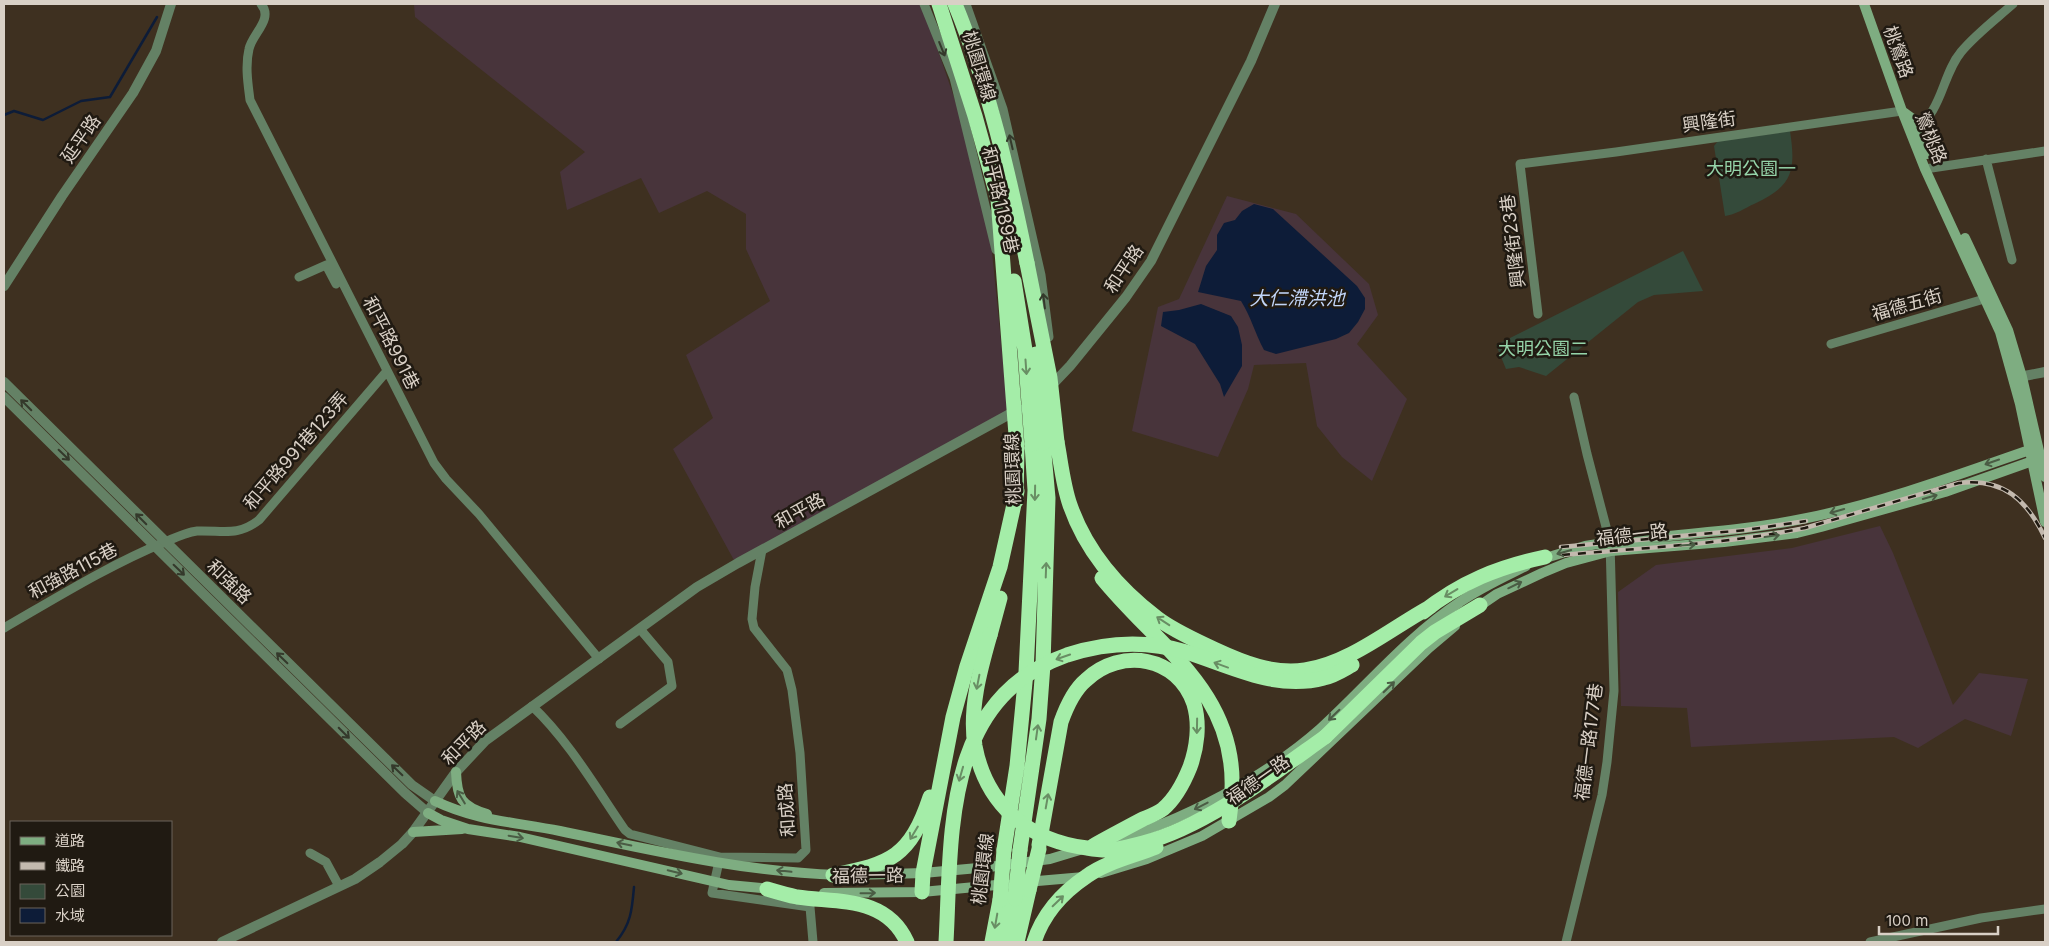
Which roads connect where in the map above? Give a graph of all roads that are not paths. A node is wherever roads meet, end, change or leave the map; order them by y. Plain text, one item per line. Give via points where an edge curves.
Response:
1 (171, 4) edge
2 (261, 4) edge
3 (924, 4) edge
4 (938, 4) edge
5 (955, 4) edge
6 (966, 4) edge
7 (1275, 4) edge
8 (1864, 4) edge
9 (2013, 4) edge
10 (1902, 111) junction
11 (1914, 130) junction
12 (2045, 151) edge
13 (1986, 159) junction
14 (1520, 164) joint
15 (1929, 168) junction
16 (998, 198) junction
17 (2012, 260) dead end
18 (299, 277) dead end
19 (336, 284) dead end
20 (4, 286) edge
21 (1988, 298) junction
22 (1538, 314) dead end
23 (1831, 344) dead end
24 (387, 371) junction
25 (2045, 372) edge
26 (2018, 377) junction
27 (4, 382) edge
28 (1054, 384) junction
29 (1574, 396) dead end
30 (4, 397) edge
31 (1016, 411) junction
32 (1044, 443) junction
33 (2036, 453) junction
34 (2045, 477) edge
35 (1016, 491) junction
36 (2045, 522) edge
37 (160, 544) junction
38 (1610, 546) junction
39 (762, 550) junction
40 (1545, 557) junction
41 (1480, 605) junction
42 (1430, 607) junction
43 (4, 628) edge
44 (640, 629) junction
45 (599, 659) junction
46 (532, 706) junction
47 (620, 724) dead end
48 (1325, 737) junction
49 (945, 756) junction
50 (456, 772) junction
51 (1251, 778) junction
52 (1232, 790) junction
53 (435, 801) junction
54 (1258, 803) junction
55 (428, 813) junction
56 (1229, 821) junction
57 (536, 826) junction
58 (468, 829) junction
59 (413, 832) junction
60 (1093, 846) junction
61 (310, 852) dead end
62 (719, 860) junction
63 (923, 874) junction
64 (833, 875) junction
65 (714, 881) junction
66 (339, 886) junction
67 (767, 889) junction
68 (922, 892) junction
69 (1007, 900) junction
70 (2045, 909) edge
71 (222, 942) edge
72 (813, 942) edge
73 (907, 942) edge
74 (946, 942) edge
75 (992, 942) edge
76 (1006, 942) edge
77 (1017, 942) edge
78 (1034, 942) edge
79 (1566, 942) edge
80 (1870, 942) edge

1 - 20 street, 延平路 via 156,51 133,93
2 - 24 street, 和平路991巷 via 266,15 251,42 247,63 250,100
3 -> 31 street, 和平路1189巷 via 954,78 997,252
4 - 16 highway, 桃園環線
5 - 32 highway, 桃園環線, bridge via 992,110 1014,196 1050,378
28 -> 6 street, 和平路1189巷 via 1041,275 1003,109
7 - 28 street, 和平路 via 1251,62 1152,261
8 - 10 main road, 桃鶯路
9 - 11 street via 1960,53 1935,109
10 - 11 main road, 鶯桃路 via 1914,119
10 - 14 street, 興隆街
11 - 15 main road, 鶯桃路
12 - 13 street
13 - 15 street
13 - 17 street
14 - 22 street, 興隆街23巷
15 - 21 main road, 鶯桃路
16 -> 32 highway, 桃園環線, bridge
16 - 35 highway, bridge via 1017,448
18 - 19 street via 326,264
21 - 23 street, 福德五街
21 - 26 main road, 鶯桃路 via 2008,330
24 - 37 street, 和平路991巷123弄 via 249,528 232,533 196,531
24 - 45 street, 和平路991巷 via 434,463
25 - 26 street
26 - 33 main road, 鶯桃路
37 -> 27 street, 和強路
28 - 31 street, 和平路
29 - 38 street, 福德一路177巷
30 -> 37 street, 和強路
31 - 39 street, 和平路
42 -> 32 highway via 1354,653 1319,667 1284,671 1267,669 1226,655 1158,618 1101,564 1079,527
32 - 52 highway via 1076,537 1092,565 1192,674 1212,702 1229,751
32 -> 69 highway, 桃園環線, bridge via 1035,490 1026,672 1017,766 1004,850
69 -> 32 highway, 桃園環線, bridge via 1020,850 1039,719 1048,498
33 - 34 main road, 鶯桃路
33 - 36 main road, 鶯桃路
33 - 38 main road, 福德一路 via 1815,517
35 -> 48 highway, bridge via 1013,545 982,664 974,718 975,746 988,785 1006,812 1048,839 1069,846 1106,850 1144,843 1188,826 1239,796
35 - 49 highway via 1000,567 967,666
37 - 43 street, 和強路115巷 via 95,576
53 -> 37 street, 和強路 via 412,785
37 -> 55 street, 和強路
38 -> 40 main road, 福德一路 via 1585,546
41 -> 38 main road, 福德一路 via 1514,585
38 - 79 street, 福德一路177巷 via 1614,691 1607,762
39 - 44 street, 和平路 via 697,588
39 - 62 street, 和成路 via 752,619 754,628 787,670 792,690 806,850 798,858
40 -> 42 highway via 1509,565 1478,578
40 -> 51 main road, 福德一路 via 1460,601 1420,632 1318,730
41 - 48 highway via 1428,638
54 -> 41 main road, 福德一路 via 1285,785 1429,648
42 -> 74 highway, bridge via 1352,666 1326,678 1306,682 1264,679 1185,652 1129,643 1107,644 1078,652 1034,670 1002,697 986,716 960,775 952,818
44 - 45 street, 和平路
44 - 47 street via 668,662 672,686
45 - 46 street, 和平路
46 - 50 street, 和平路 via 485,741
46 - 62 street via 566,745 625,830
78 -> 48 highway, bridge via 1053,906 1087,875 1176,839 1220,816 1292,769
49 - 63 highway
49 -> 64 highway via 919,823 903,849 888,861
50 - 53 street, 和平路
57 -> 50 main road via 483,812 462,802 456,790
51 - 52 main road, 福德一路
51 - 54 main road via 1242,790
52 - 56 highway
52 -> 60 main road, 福德一路 via 1190,812
53 - 55 street, 和平路
53 - 57 main road, 福德一路 via 483,819
54 - 56 main road, 福德一路
55 - 58 main road, 福德一路
55 - 59 street, 和平路
56 - 68 main road, 福德一路 via 1147,859 1083,878
62 -> 57 main road, 福德一路
58 - 59 main road
58 -> 65 main road, 福德一路 via 520,837
59 - 66 street, 和平路 via 380,862
60 - 63 main road, 福德一路 via 1050,859
77 -> 60 highway, bridge via 1061,722 1067,706 1085,680 1099,670 1131,659 1146,660 1176,676 1194,703 1197,718 1195,754 1179,790 1163,809
61 - 66 street via 326,862
64 -> 62 main road, 福德一路
62 - 65 street
63 - 64 main road, 福德一路
63 - 68 highway
65 - 67 main road, 福德一路
65 - 72 street via 712,893 810,907
66 - 71 street, 和平路
67 -> 68 main road, 福德一路 via 822,893
67 - 73 highway via 875,908 899,927
69 -> 75 highway, 桃園環線
69 - 76 highway, 桃園環線
70 - 80 street via 1981,918

